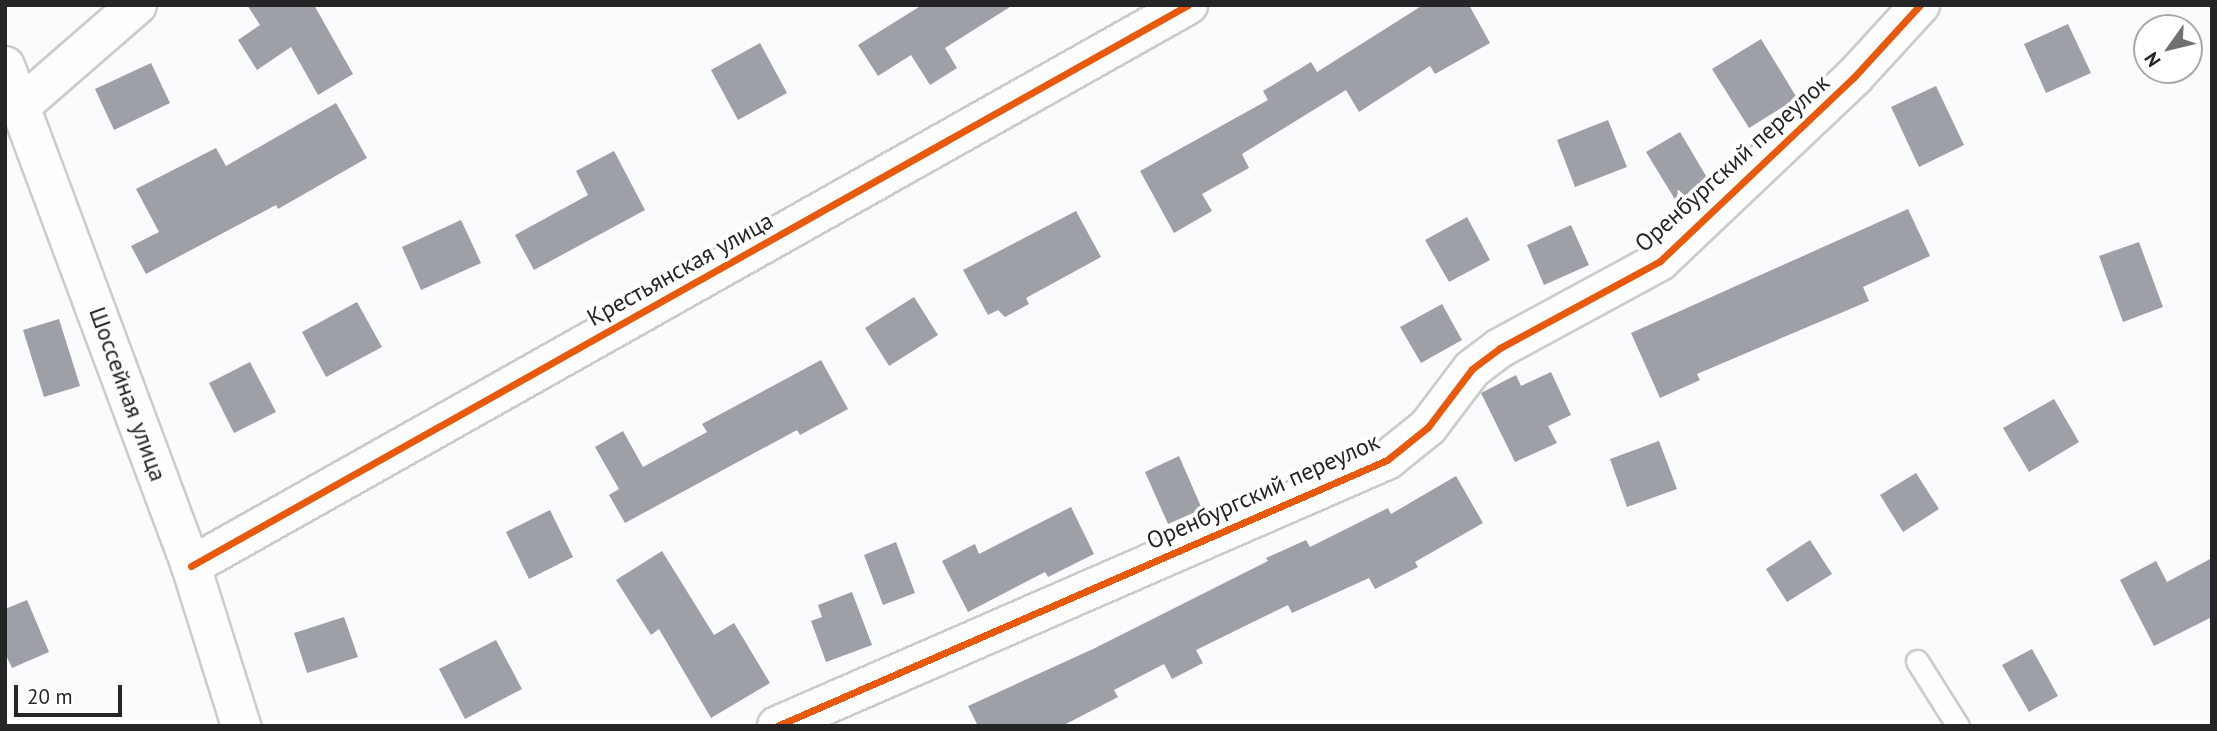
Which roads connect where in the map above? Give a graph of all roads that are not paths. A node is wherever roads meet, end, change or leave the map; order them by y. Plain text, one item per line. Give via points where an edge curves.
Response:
1 (137, 5) edge
2 (1188, 5) edge
3 (1920, 5) edge
4 (5, 66) edge
5 (23, 104) junction
6 (191, 566) junction
7 (1917, 661) dead end
8 (241, 726) edge
9 (777, 726) edge
10 (1958, 726) edge

1 - 5 street
2 - 6 street, Крестьянская улица
3 - 9 street, Оренбургский переулок via 1854,77 1660,261 1500,348 1472,369 1428,428 1387,460
4 - 5 street, Шоссейная улица
5 - 6 street, Шоссейная улица
6 - 8 street, Шоссейная улица
7 - 10 lane

